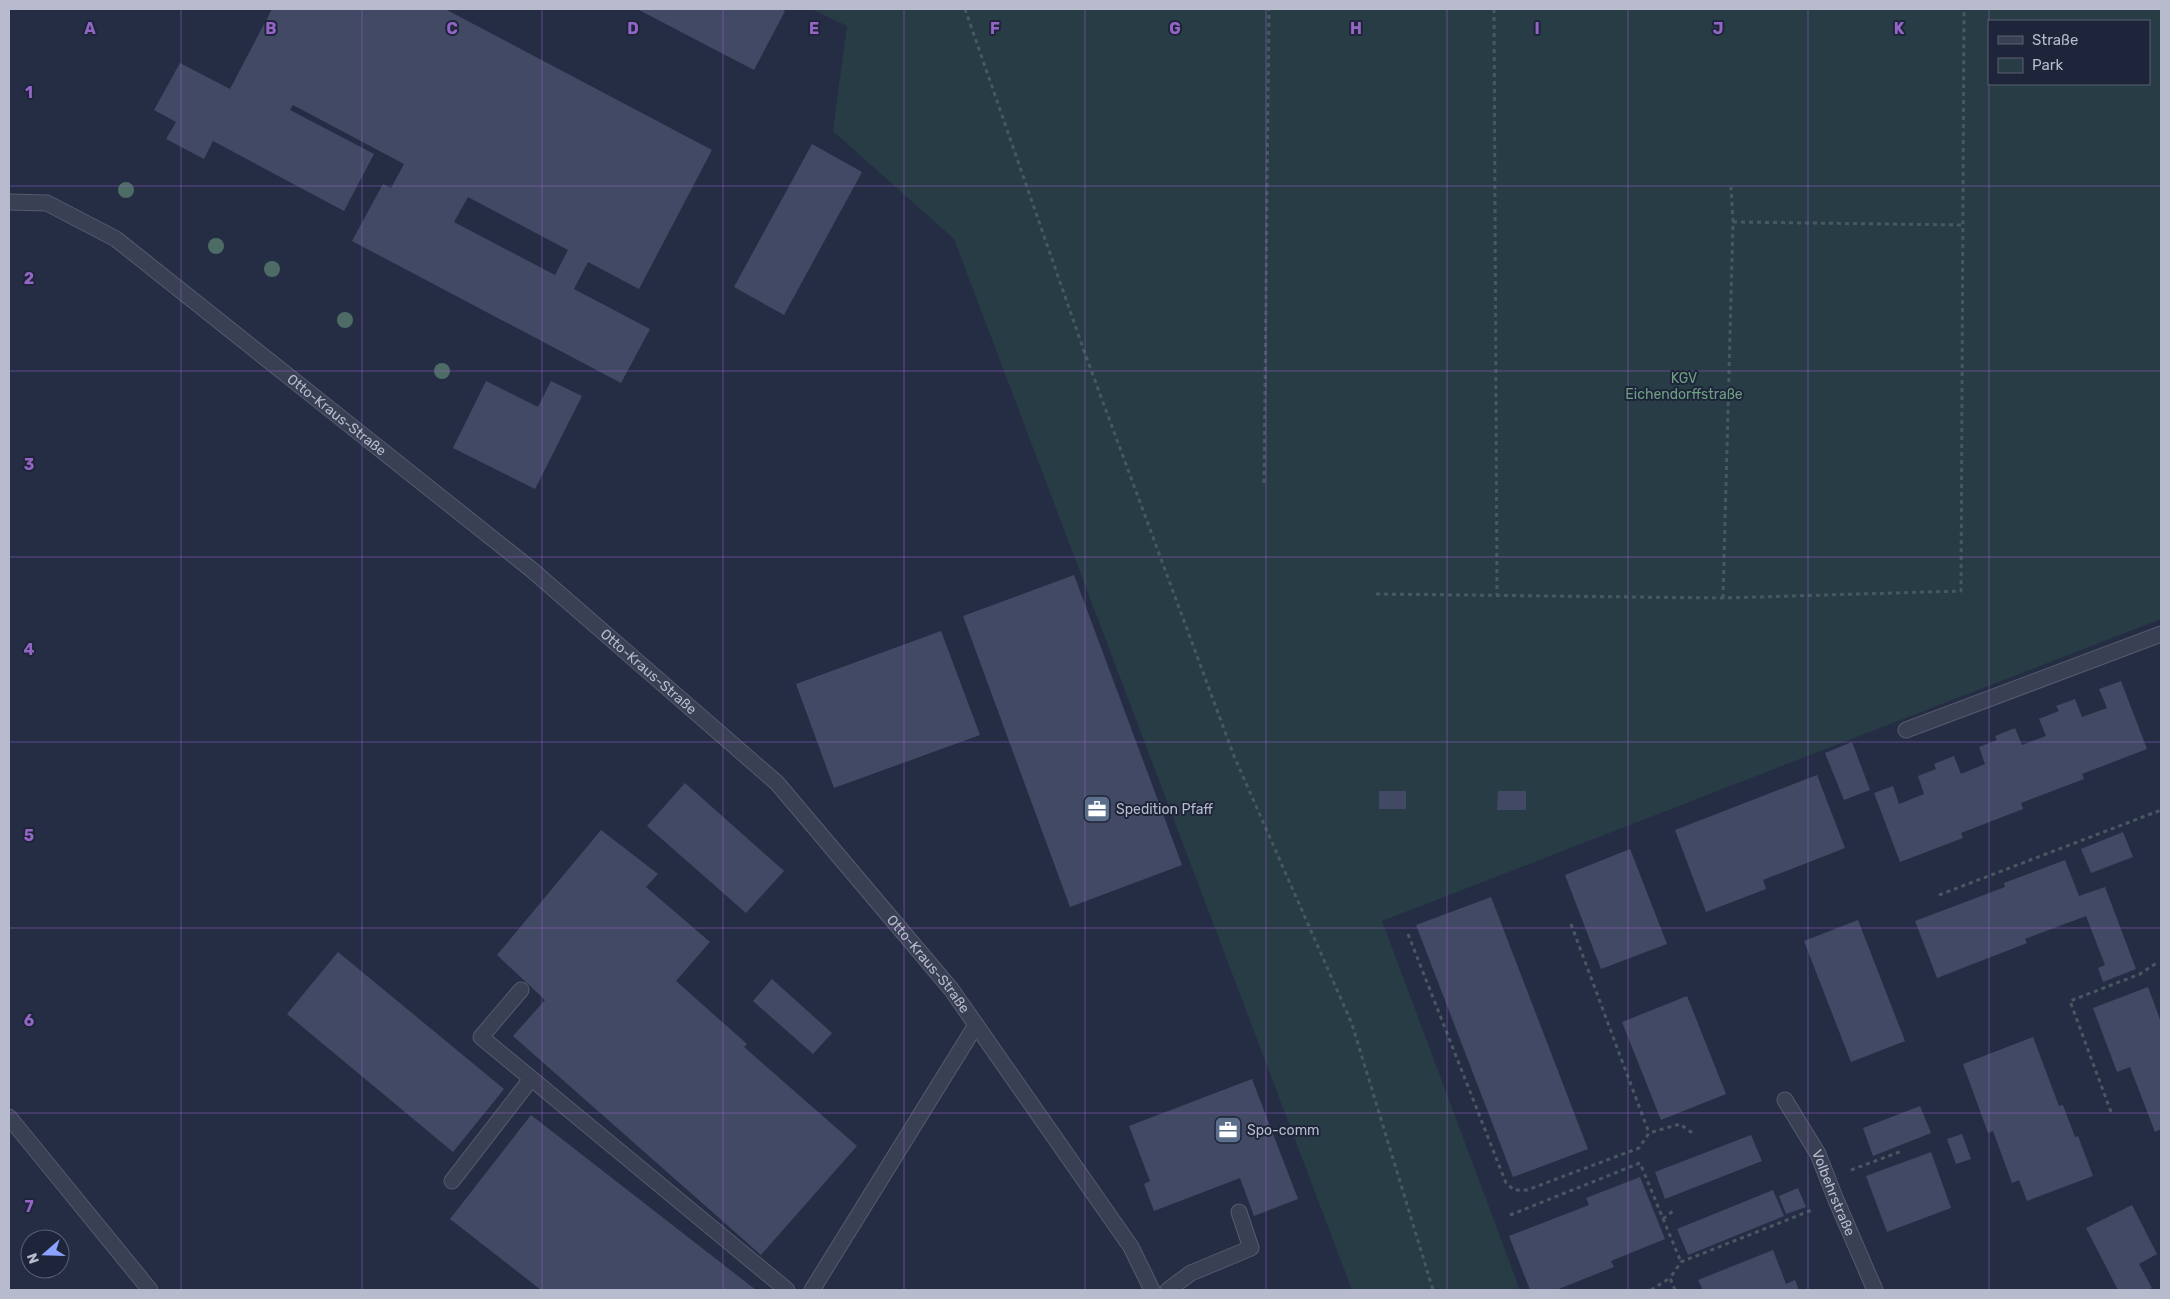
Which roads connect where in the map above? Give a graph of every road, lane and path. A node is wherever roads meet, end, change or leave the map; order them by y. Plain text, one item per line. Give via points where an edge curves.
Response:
1 (965, 9) edge
2 (1269, 9) edge
3 (1494, 9) edge
4 (1964, 9) edge
5 (1731, 187) dead end
6 (9, 202) edge
7 (1733, 222) junction
8 (1964, 225) junction
9 (1264, 483) dead end
10 (1376, 594) dead end
11 (1497, 595) junction
12 (1724, 598) junction
13 (2161, 634) edge
14 (1906, 730) dead end
15 (2161, 810) edge
16 (1940, 894) dead end
17 (1571, 924) dead end
18 (1408, 934) dead end
19 (2158, 962) dead end
20 (521, 990) dead end
21 (976, 1024) junction
22 (531, 1079) junction
23 (1785, 1100) dead end
24 (2111, 1112) dead end
25 (9, 1117) edge
26 (1650, 1133) junction
27 (1695, 1135) dead end
28 (1902, 1151) dead end
29 (1862, 1166) dead end
30 (452, 1181) dead end
31 (1836, 1200) junction
32 (1673, 1211) dead end
33 (1239, 1212) dead end
34 (1510, 1215) dead end
35 (1663, 1219) junction
36 (1681, 1262) junction
37 (1670, 1278) junction
38 (150, 1290) edge
39 (787, 1290) edge
40 (812, 1290) edge
41 (1152, 1290) edge
42 (1168, 1290) edge
43 (1433, 1290) edge
44 (1651, 1290) edge
45 (1675, 1290) edge
46 (1875, 1290) edge

1 - 43 path via 1084,351 1234,756 1352,1024
2 - 9 path
3 - 11 path
4 - 8 path
5 - 7 path
6 - 21 street, Otto-Kraus-Straße via 47,203 116,239 532,570 777,783 951,989
7 - 8 path
7 - 12 path
8 - 12 path via 1962,591
10 - 11 path
11 - 12 path
13 - 14 street
15 - 16 path
17 - 26 path
18 - 26 path via 1506,1183 1514,1190 1527,1190 1639,1148
19 - 24 path via 2140,974 2070,1001
20 - 22 street via 481,1037
21 - 40 street
21 - 41 street, Otto-Kraus-Straße via 1131,1247
22 - 30 street
22 - 39 street
23 - 31 street, Volbehrstraße via 1818,1154
25 - 38 street
26 - 27 path via 1680,1124
28 - 29 path
31 - 36 path
31 - 46 street, Volbehrstraße
32 - 35 path
33 - 42 street via 1251,1248 1192,1273
34 - 35 path via 1640,1163
35 - 36 path
36 - 37 path
37 - 44 path
37 - 45 path

